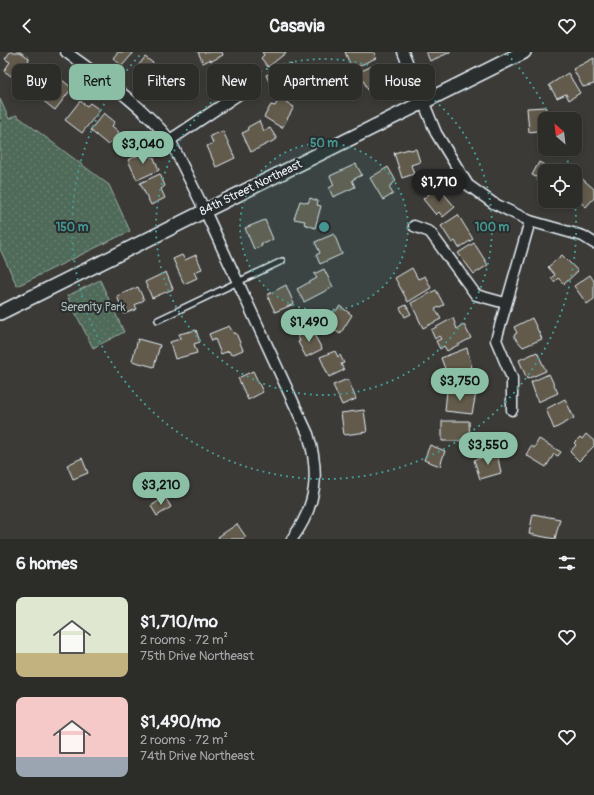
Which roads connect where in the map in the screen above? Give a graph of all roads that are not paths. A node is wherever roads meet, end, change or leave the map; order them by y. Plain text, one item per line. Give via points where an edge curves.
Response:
1 (66, 52) edge
2 (403, 52) edge
3 (524, 52) edge
4 (229, 100) edge
5 (425, 102) junction
6 (170, 140) junction
7 (205, 211) junction
8 (530, 221) junction
9 (414, 226) dead end
10 (594, 243) edge
11 (282, 261) dead end
12 (239, 282) junction
13 (505, 303) junction
14 (0, 313) edge
15 (158, 320) dead end
16 (512, 410) dead end
17 (292, 539) edge

1 - 6 street via 134,102 154,120
2 - 5 street
3 - 5 street, 84th Street Northeast
4 - 6 street
5 - 7 street, 84th Street Northeast
5 - 8 street via 436,133 468,185 493,203
6 - 7 street
7 - 12 street
7 - 14 street, 84th Street Northeast
8 - 10 street via 583,236
8 - 13 street
9 - 13 street via 430,232 476,295
11 - 12 lane
12 - 15 lane
12 - 17 street via 308,434 315,456 316,478 311,502 299,530
13 - 16 street via 496,340 512,378

